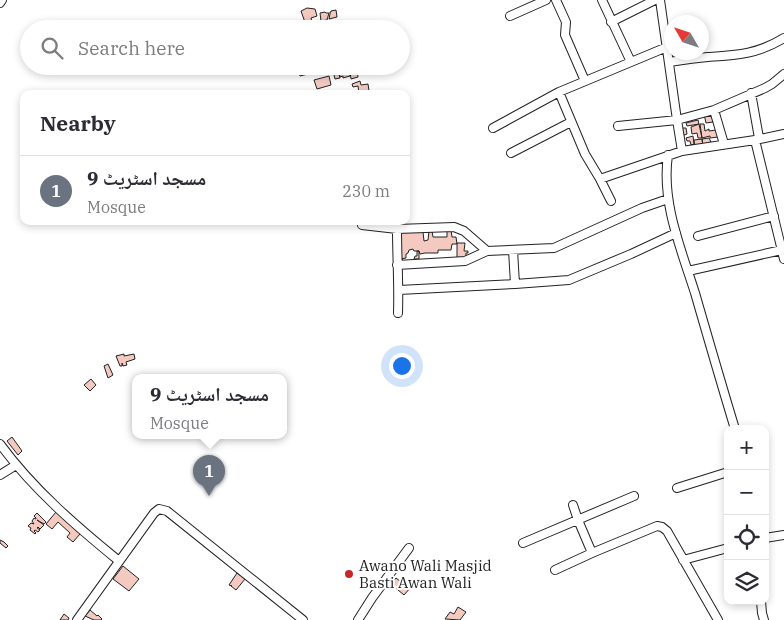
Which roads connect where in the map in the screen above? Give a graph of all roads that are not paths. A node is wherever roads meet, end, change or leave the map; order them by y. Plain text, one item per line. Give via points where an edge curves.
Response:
1 (546, 0) edge
2 (556, 0) edge
3 (602, 0) edge
4 (655, 0) edge
5 (660, 0) edge
6 (510, 16) dead end
7 (612, 22) junction
8 (664, 27) edge
9 (784, 38) edge
10 (664, 49) edge
11 (631, 62) junction
12 (669, 62) joint
13 (784, 74) edge
14 (585, 81) junction
15 (559, 92) junction
16 (752, 93) junction
17 (714, 110) junction
18 (676, 120) junction
19 (571, 122) junction
20 (618, 126) dead end
21 (493, 128) dead end
22 (784, 134) edge
23 (757, 139) junction
24 (724, 144) junction
25 (682, 151) junction
26 (512, 154) dead end
27 (668, 156) junction
28 (600, 179) junction
29 (668, 199) junction
30 (611, 201) dead end
31 (774, 216) junction
32 (362, 225) dead end
33 (397, 229) junction
34 (676, 233) junction
35 (698, 236) dead end
36 (513, 250) junction
37 (782, 250) junction
38 (487, 251) junction
39 (784, 259) edge
40 (397, 265) junction
41 (688, 271) junction
42 (515, 284) junction
43 (399, 290) junction
44 (398, 313) dead end
45 (733, 425) edge
46 (0, 444) edge
47 (16, 464) junction
48 (724, 473) edge
49 (0, 475) edge
50 (677, 488) dead end
51 (634, 496) dead end
52 (573, 505) dead end
53 (578, 520) junction
54 (784, 535) edge
55 (769, 537) edge
56 (523, 543) dead end
57 (410, 548) dead end
58 (724, 549) edge
59 (592, 553) junction
60 (683, 560) junction
61 (119, 561) junction
62 (555, 570) dead end
63 (761, 605) edge
64 (77, 620) edge
65 (303, 620) edge
66 (358, 620) edge
67 (718, 620) edge
68 (764, 620) edge

1 - 6 street
2 - 14 street via 566,22 565,35
3 - 7 street
4 - 7 street
5 - 8 street
7 - 11 street
9 - 12 street via 746,54
10 - 11 street
11 - 14 street
12 - 18 street
13 - 16 street
14 - 15 street
15 - 19 street
15 - 21 street
16 - 17 street
16 - 23 street
17 - 18 street
17 - 24 street
18 - 20 street
18 - 25 street
19 - 26 street
19 - 28 street
22 - 23 street
23 - 24 street
23 - 31 street
24 - 25 street
25 - 27 street
27 - 28 street
27 - 29 street
28 - 30 street
29 - 34 street
29 - 36 street via 554,248
31 - 35 street
31 - 37 street
32 - 33 street
33 - 38 street via 454,228
33 - 40 street
34 - 41 street
34 - 42 street via 569,280
36 - 38 street
36 - 42 street
37 - 39 street
37 - 41 street
38 - 40 street via 465,261
40 - 43 street
41 - 45 street
42 - 43 street
43 - 44 street
46 - 47 street
47 - 49 street
47 - 61 street via 80,529
48 - 50 street
51 - 53 street
52 - 53 street
53 - 56 street
53 - 59 street
54 - 55 street
57 - 66 street
58 - 60 street
59 - 60 street via 657,526 667,531
59 - 62 street
60 - 67 street
61 - 64 street
61 - 65 street via 154,513 159,509 167,511
63 - 68 street

